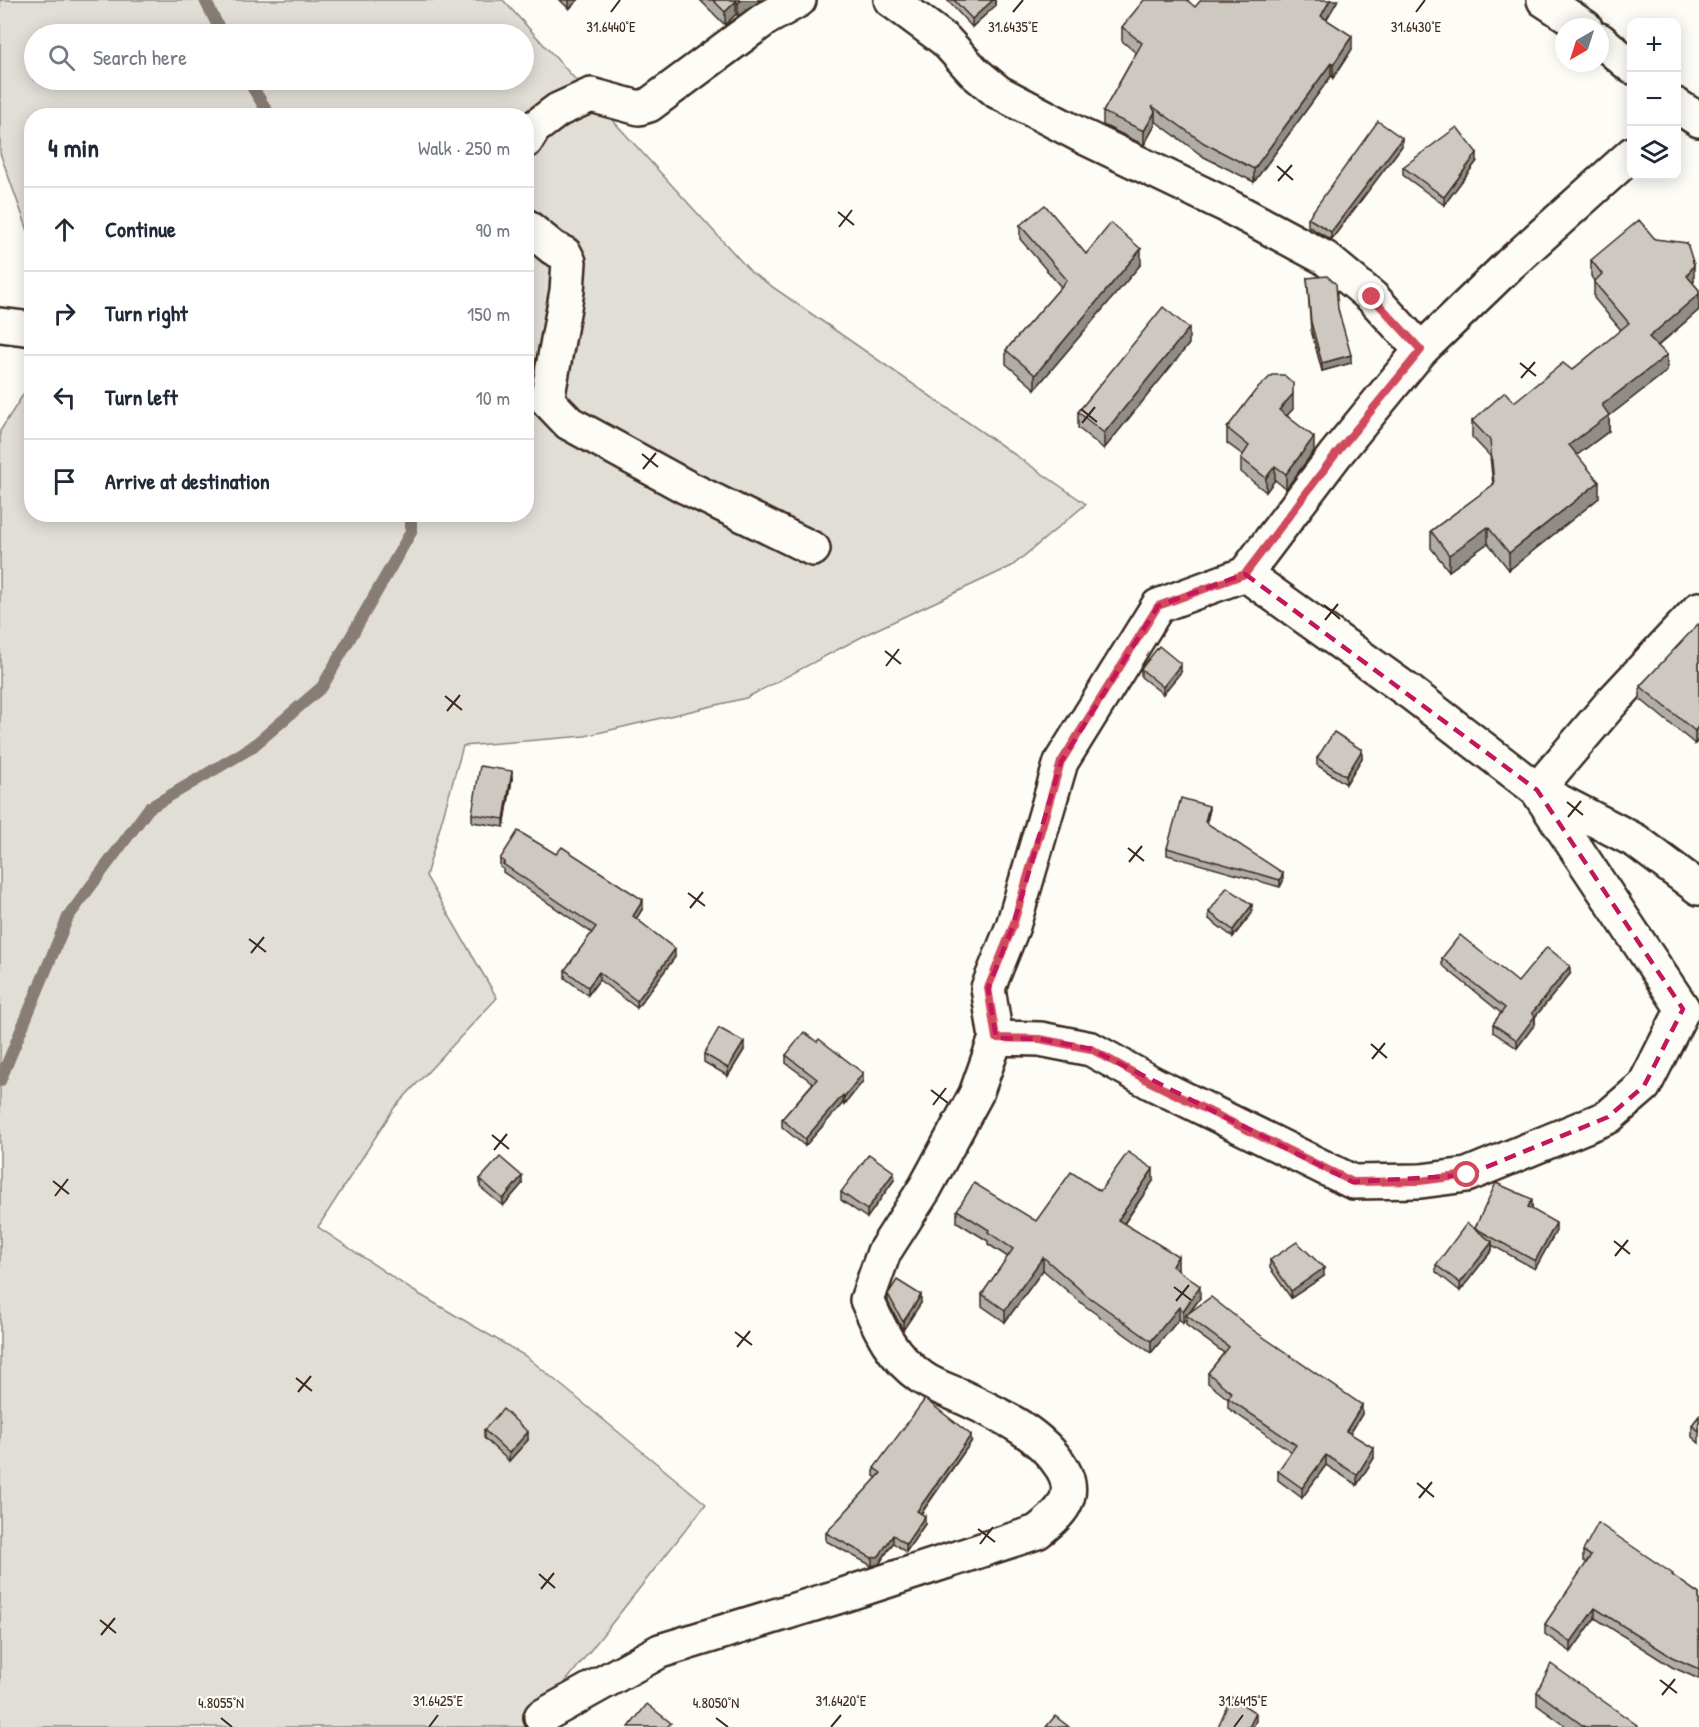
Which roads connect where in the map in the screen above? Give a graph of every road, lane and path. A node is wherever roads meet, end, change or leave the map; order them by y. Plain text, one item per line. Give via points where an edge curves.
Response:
1 (799, 0) edge
2 (891, 0) edge
3 (1544, 0) edge
4 (1571, 18) edge
5 (1609, 48) edge
6 (1627, 63) edge
7 (534, 128) edge
8 (1627, 159) edge
9 (534, 233) edge
10 (0, 326) edge
11 (24, 328) edge
12 (1421, 350) junction
13 (813, 549) dead end
14 (1245, 574) junction
15 (1699, 609) edge
16 (1537, 790) junction
17 (1699, 888) edge
18 (1691, 1013) edge
19 (996, 1038) junction
20 (541, 1716) dead end

1 - 7 street via 765,19 649,105 639,108 591,95 558,110
2 - 12 street via 945,40 998,92 1325,258 1372,297
3 - 4 street
5 - 6 street
8 - 12 street
9 - 13 street via 565,254 568,262 567,291 547,400 569,423 686,487
10 - 11 street
12 - 14 street
14 - 16 street via 1411,693
14 - 19 street via 1158,606 1061,762 1013,926 988,988
15 - 16 street
16 - 17 street via 1636,841
16 - 18 street
18 - 19 street via 1644,1086 1608,1117 1467,1175 1420,1181 1353,1182 1091,1049 1040,1039
19 - 20 street via 976,1094 925,1188 884,1252 867,1300 900,1361 924,1380 1022,1427 1053,1454 1068,1479 1064,1506 1037,1532 660,1651

